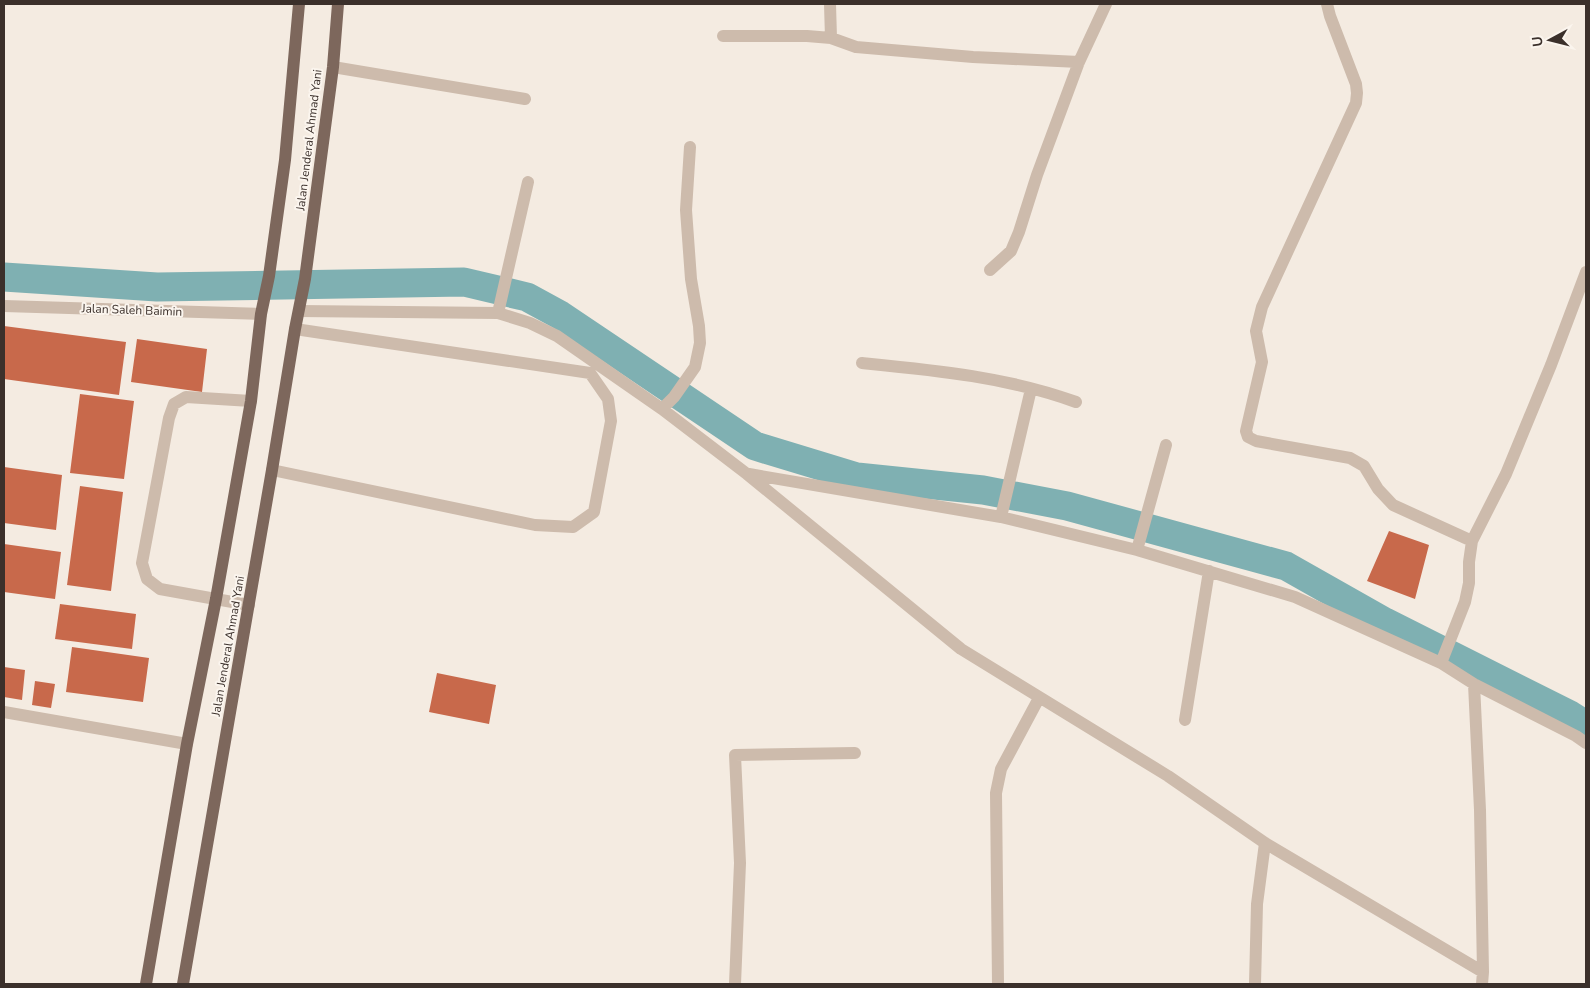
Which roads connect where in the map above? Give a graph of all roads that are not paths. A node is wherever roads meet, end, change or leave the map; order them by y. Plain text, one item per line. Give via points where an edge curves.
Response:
1 (299, 4) edge
2 (338, 4) edge
3 (830, 4) edge
4 (1106, 4) edge
5 (1327, 4) edge
6 (723, 36) dead end
7 (831, 38) junction
8 (1079, 62) junction
9 (333, 67) junction
10 (525, 99) dead end
11 (690, 146) dead end
12 (528, 182) dead end
13 (990, 270) dead end
14 (1586, 272) edge
15 (4, 306) edge
16 (299, 308) junction
17 (500, 308) junction
18 (262, 309) junction
19 (295, 328) junction
20 (862, 363) dead end
21 (1031, 389) junction
22 (251, 401) junction
23 (1076, 402) dead end
24 (662, 409) junction
25 (1166, 445) dead end
26 (272, 470) junction
27 (747, 474) junction
28 (1001, 517) junction
29 (1472, 541) junction
30 (1139, 544) junction
31 (1208, 571) junction
32 (216, 599) junction
33 (249, 605) junction
34 (1442, 660) junction
35 (1474, 684) junction
36 (1039, 698) junction
37 (4, 712) edge
38 (1185, 720) dead end
39 (1586, 742) edge
40 (187, 744) junction
41 (856, 753) dead end
42 (1265, 843) junction
43 (1483, 978) edge
44 (146, 984) edge
45 (183, 984) edge
46 (735, 984) edge
47 (998, 984) edge
48 (1255, 984) edge

1 - 18 main road, Jalan Jenderal Ahmad Yani via 285,160
2 - 9 main road, Jalan Jenderal Ahmad Yani
3 - 7 street
4 - 8 street
5 - 29 street via 1356,84 1356,103 1262,307 1256,331 1262,362 1246,430 1248,437 1256,441 1350,458 1364,466 1393,505
6 - 7 street
7 - 8 street via 856,47
8 - 13 street via 1019,232 1011,250
9 - 10 street
9 - 16 main road, Jalan Jenderal Ahmad Yani
11 - 24 street via 686,210 700,343 696,367
12 - 17 street
14 - 29 street via 1506,474
15 - 18 street, Jalan Saleh Baimin
16 - 17 street
16 - 19 main road, Jalan Jenderal Ahmad Yani
17 - 24 street via 557,336
18 - 22 main road, Jalan Jenderal Ahmad Yani
19 - 26 main road, Jalan Jenderal Ahmad Yani
19 - 26 street via 590,373 608,399 610,421 594,512 573,527 535,525
20 - 21 street via 935,370
21 - 23 street
21 - 28 street
22 - 32 main road, Jalan Jenderal Ahmad Yani
22 - 32 street via 186,397 174,404 142,563 147,578 160,589
24 - 27 street
25 - 30 street
26 - 33 main road, Jalan Jenderal Ahmad Yani
27 - 28 street
27 - 36 street via 961,649
28 - 30 street
29 - 34 street via 1470,583
30 - 31 street
31 - 34 street via 1295,597
31 - 38 street
32 - 33 street
32 - 40 main road, Jalan Jenderal Ahmad Yani
33 - 45 main road, Jalan Jenderal Ahmad Yani
34 - 35 street
35 - 39 street
35 - 43 street
36 - 42 street via 1168,776
36 - 47 street via 1001,769 996,793
37 - 40 street
40 - 44 main road, Jalan Jenderal Ahmad Yani
41 - 46 street via 736,755 740,862
42 - 43 street
42 - 48 street via 1257,904

